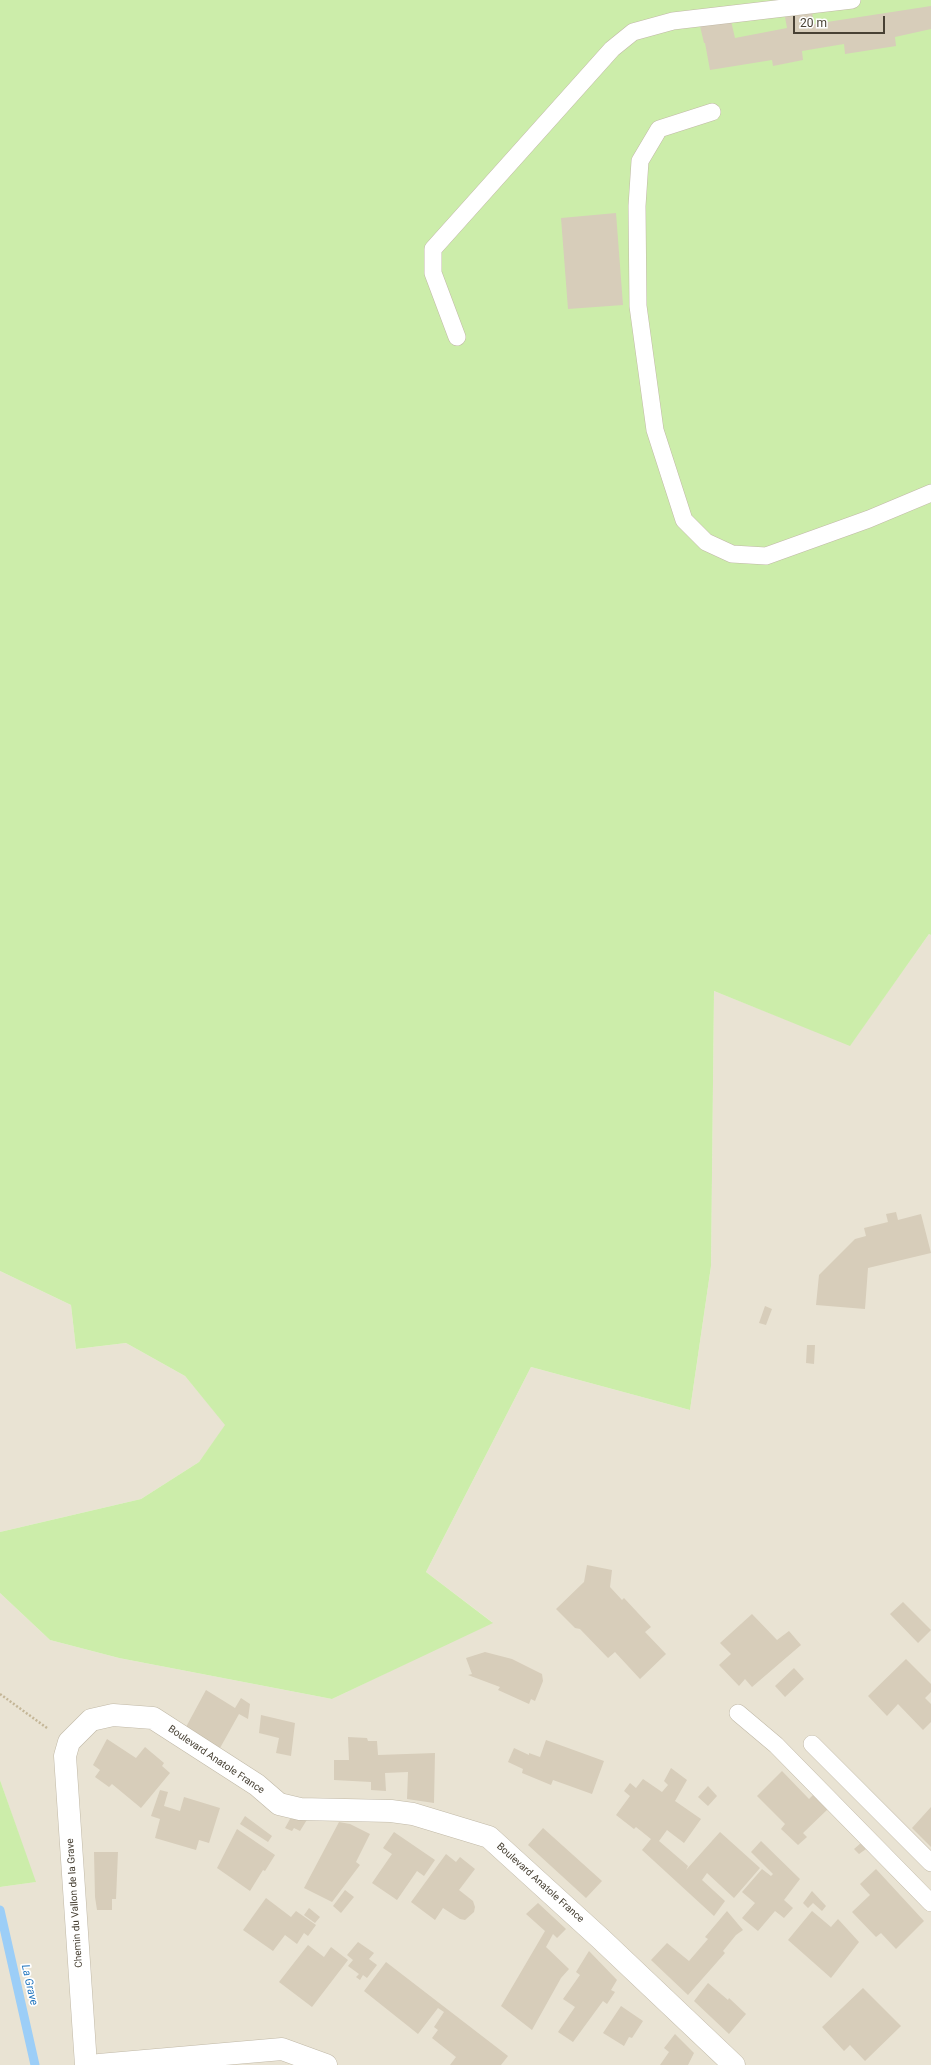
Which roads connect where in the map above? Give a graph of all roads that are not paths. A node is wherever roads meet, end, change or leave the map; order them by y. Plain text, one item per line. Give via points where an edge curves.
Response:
1 (852, 0) edge
2 (712, 112) dead end
3 (457, 337) dead end
4 (931, 493) edge
5 (738, 1713) dead end
6 (69, 1742) joint
7 (812, 1744) dead end
8 (931, 1863) edge
9 (931, 1903) edge
10 (86, 2065) edge
11 (100, 2065) edge
12 (326, 2065) edge
13 (734, 2065) edge

1 - 3 lane via 674,21 633,32 612,49 433,249 433,273
2 - 4 lane via 660,129 640,161 637,206 638,306 655,430 684,520 706,542 732,554 766,556 869,519
5 - 9 lane via 776,1745
6 - 10 street, Chemin du Vallon de la Grave via 65,1756
6 - 13 street, Boulevard Anatole France via 91,1720 113,1715 152,1718 257,1785 279,1804 300,1809 391,1811 413,1814 489,1837
7 - 8 lane
11 - 12 street via 282,2049

